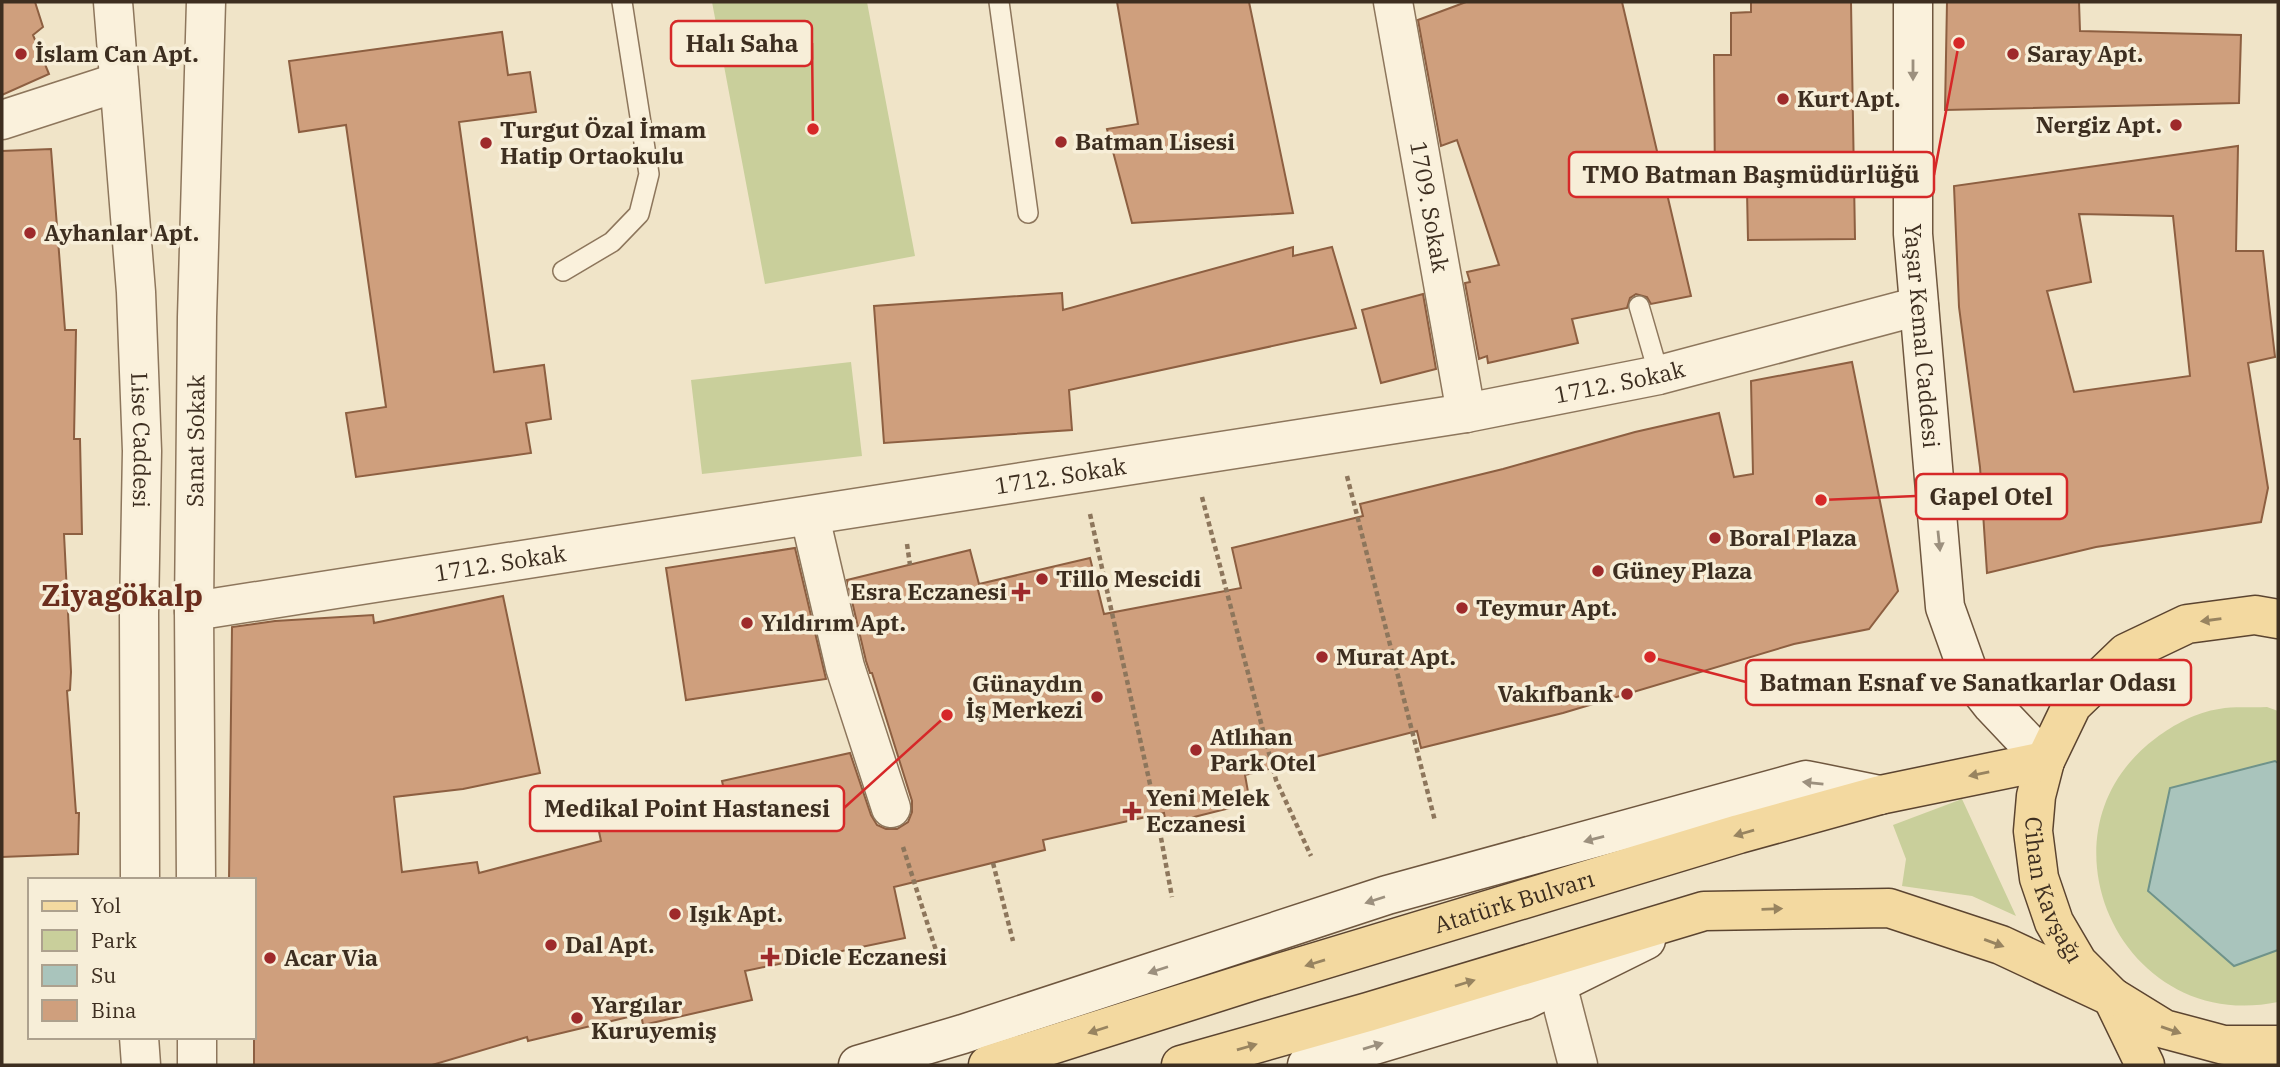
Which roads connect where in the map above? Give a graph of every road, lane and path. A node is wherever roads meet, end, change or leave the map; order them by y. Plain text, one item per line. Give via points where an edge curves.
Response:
1 (113, 2) edge
2 (206, 2) edge
3 (622, 2) edge
4 (999, 2) edge
5 (1393, 2) edge
6 (1913, 2) edge
7 (118, 82) junction
8 (2, 120) edge
9 (1028, 213) dead end
10 (564, 271) dead end
11 (1639, 306) dead end
12 (1919, 306) junction
13 (1659, 375) junction
14 (1466, 414) junction
15 (1336, 434) junction
16 (1191, 457) junction
17 (1081, 474) junction
18 (810, 516) junction
19 (194, 611) junction
20 (2278, 619) edge
21 (2045, 761) junction
22 (1880, 795) junction
23 (891, 808) dead end
24 (1435, 821) dead end
25 (1311, 856) dead end
26 (993, 863) dead end
27 (139, 878) edge
28 (196, 878) edge
29 (917, 891) dead end
30 (1172, 897) dead end
31 (1704, 911) junction
32 (1013, 941) dead end
33 (940, 963) dead end
34 (1557, 984) junction
35 (2112, 997) junction
36 (139, 1039) edge
37 (197, 1039) edge
38 (2278, 1045) edge
39 (141, 1065) edge
40 (197, 1065) edge
41 (858, 1065) edge
42 (988, 1065) edge
43 (1181, 1065) edge
44 (1307, 1065) edge
45 (1577, 1065) edge
46 (2145, 1065) edge

1 - 7 street, Lise Caddesi
2 - 19 street, Sanat Sokak
3 - 10 lane via 649,174 639,214 612,242
4 - 9 lane
5 - 14 street, 1709. Sokak
6 -> 12 street, Yaşar Kemal Caddesi via 1913,234
7 - 8 street
7 - 27 street, Lise Caddesi via 136,292 142,450
11 - 13 lane
12 - 13 street, 1712. Sokak
12 -> 21 street, Yaşar Kemal Caddesi via 1945,607 1970,677
13 - 14 street, 1712. Sokak
14 - 15 street, 1712. Sokak
15 - 16 street, 1712. Sokak
15 - 24 path
16 - 17 street, 1712. Sokak
16 - 25 path via 1276,780
17 - 18 street, 1712. Sokak
17 - 30 path
18 - 19 street, 1712. Sokak
18 - 23 street via 845,667
19 - 28 street, Sanat Sokak
20 -> 21 main road, Cihan Kavşağı via 2255,615 2187,624 2126,653 2072,705
21 -> 22 main road, Atatürk Bulvarı
21 - 35 main road, Cihan Kavşağı via 2033,831 2039,878 2054,922 2078,962
22 -> 41 street via 1806,780 1387,895
22 -> 42 main road, Atatürk Bulvarı
26 - 32 path
29 - 33 path
31 - 34 street
31 -> 35 main road via 1889,908 2001,945
43 -> 31 main road
44 -> 34 street via 1525,1000
34 - 45 street
35 -> 38 main road, Cihan Kavşağı via 2164,1029 2224,1045
35 - 46 main road
36 - 39 street
37 - 40 street

